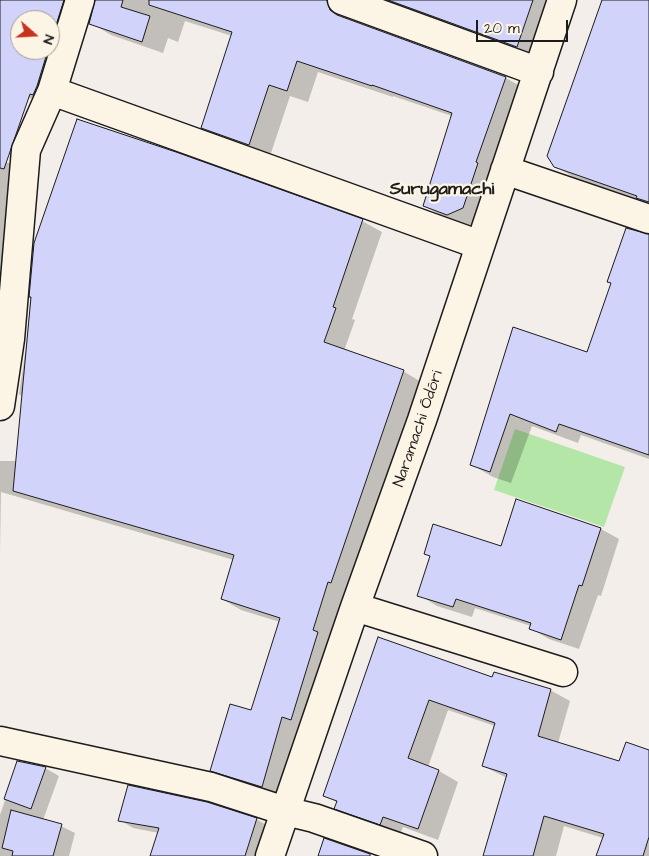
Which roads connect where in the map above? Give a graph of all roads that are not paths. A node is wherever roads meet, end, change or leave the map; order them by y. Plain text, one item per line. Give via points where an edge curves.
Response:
1 (80, 0) edge
2 (342, 0) edge
3 (562, 0) edge
4 (539, 72) junction
5 (52, 91) junction
6 (505, 170) junction
7 (649, 218) edge
8 (480, 245) junction
9 (0, 406) edge
10 (356, 607) junction
11 (563, 672) dead end
12 (0, 741) edge
13 (284, 811) junction
14 (270, 856) edge
15 (423, 856) edge

1 - 5 street
2 - 4 street
3 - 4 street, Naramachi Ōdōri
4 - 6 street, Naramachi Ōdōri
5 - 8 street
5 - 9 street via 26,150 10,339
6 - 7 street
6 - 8 street, Naramachi Ōdōri
8 - 10 street, Naramachi Ōdōri
10 - 11 street
10 - 13 street, Naramachi Ōdōri
12 - 13 street via 211,787
13 - 14 street, Naramachi Ōdōri
13 - 15 street via 314,818

